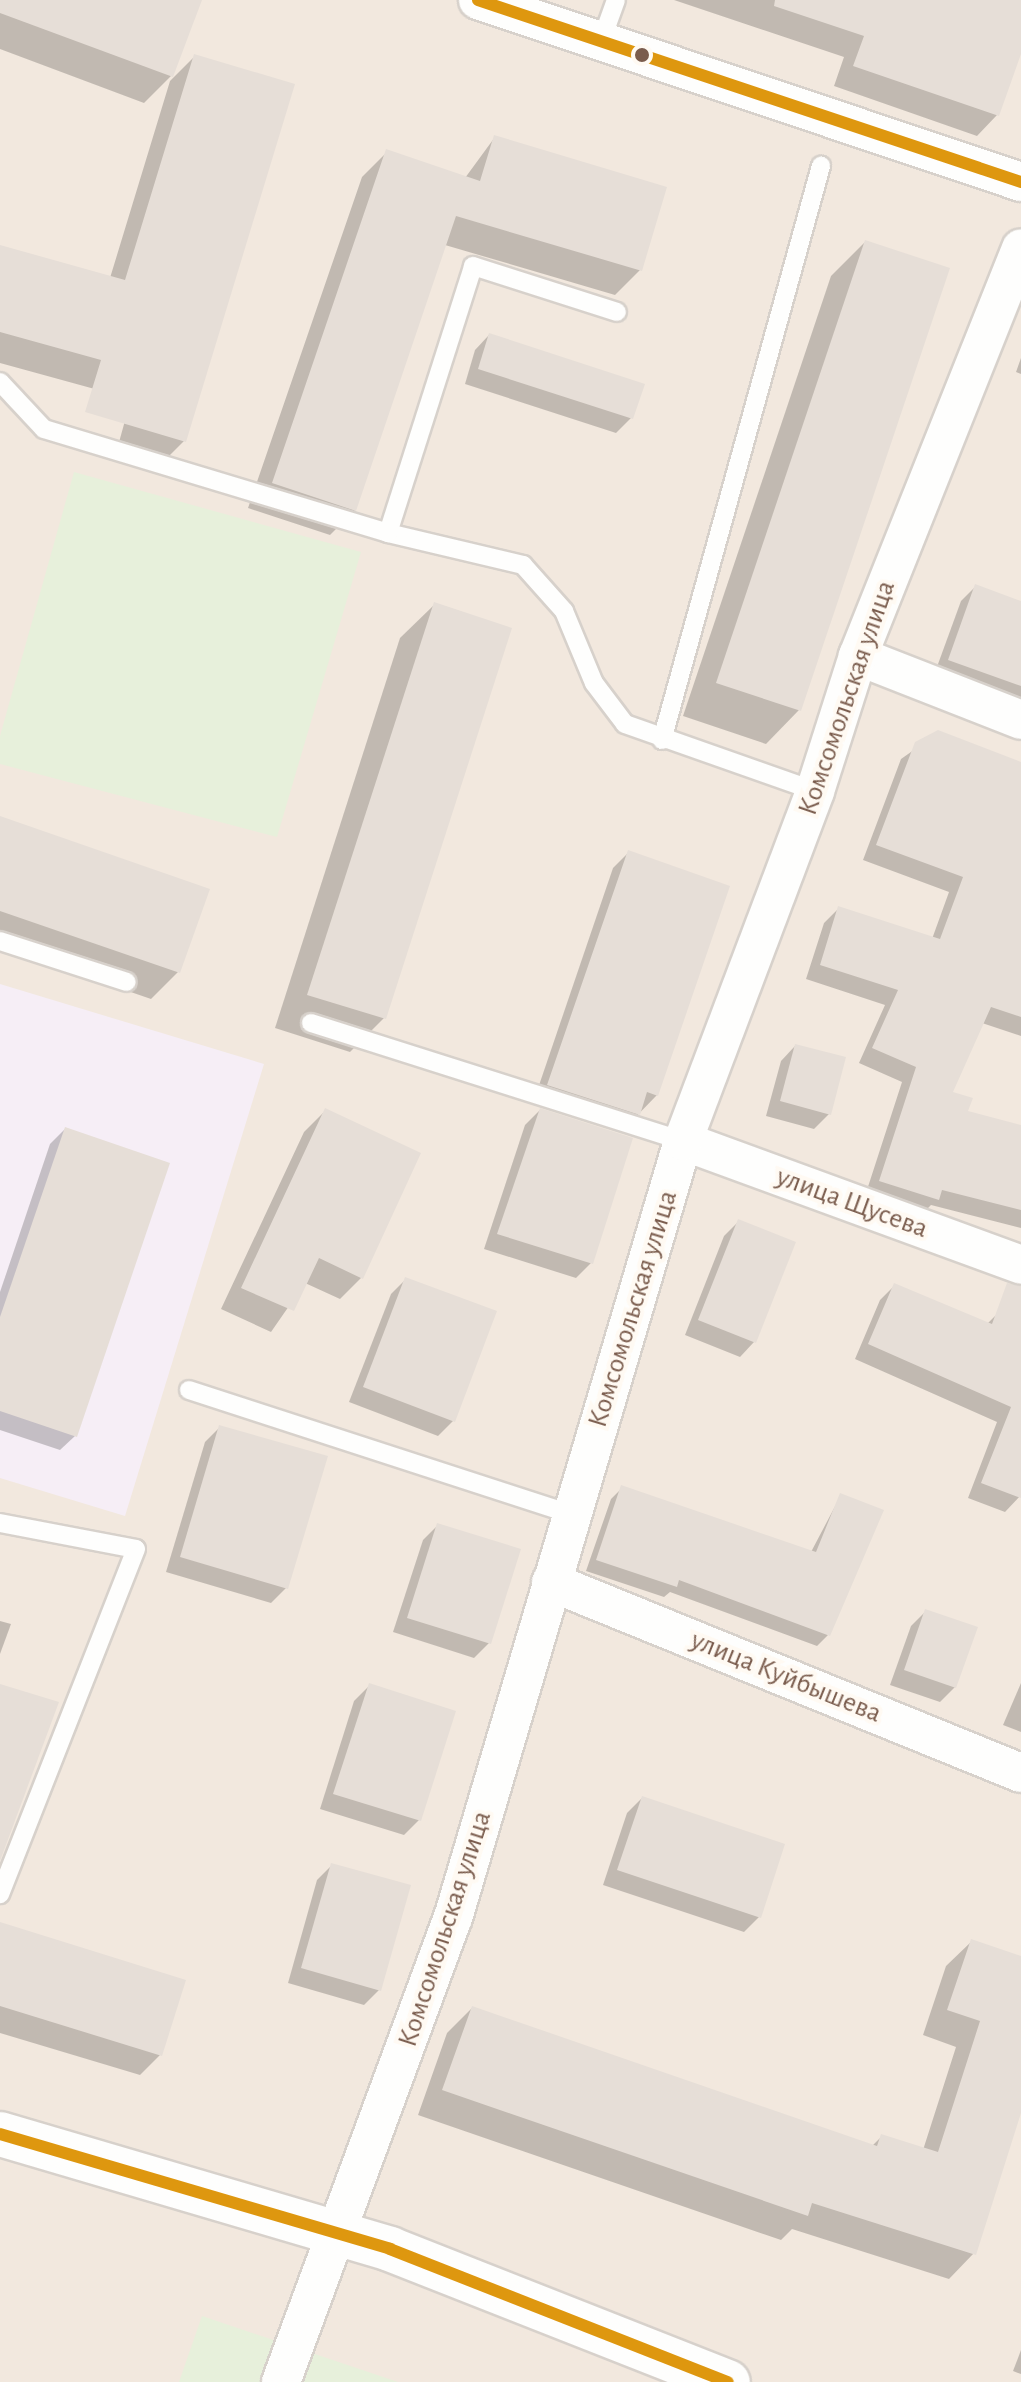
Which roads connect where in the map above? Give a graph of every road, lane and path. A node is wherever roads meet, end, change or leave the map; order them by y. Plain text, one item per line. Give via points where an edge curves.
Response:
1 (478, 0) edge
2 (616, 0) edge
3 (602, 39) junction
4 (821, 166) dead end
5 (1021, 182) edge
6 (1021, 248) edge
7 (617, 312) dead end
8 (0, 382) edge
9 (388, 533) junction
10 (858, 656) junction
11 (1021, 720) edge
12 (662, 740) junction
13 (815, 791) junction
14 (0, 941) edge
15 (127, 982) dead end
16 (311, 1023) dead end
17 (683, 1141) junction
18 (1021, 1265) edge
19 (189, 1390) dead end
20 (571, 1514) junction
21 (0, 1523) edge
22 (551, 1582) junction
23 (1021, 1773) edge
24 (0, 1894) edge
25 (0, 2134) edge
26 (340, 2236) junction
27 (281, 2382) edge
28 (728, 2382) edge

1 - 3 street
2 - 3 lane
3 - 5 street
4 - 12 lane
6 - 10 street, Комсомольская улица
7 - 9 lane via 473,266
8 - 9 lane via 44,429
9 - 12 lane via 523,565 564,611 594,683 625,724
10 - 11 street
10 - 13 street, Комсомольская улица
12 - 13 lane
13 - 17 street, Комсомольская улица
14 - 15 lane
16 - 17 lane
17 - 18 street, улица Щусева
17 - 20 street, Комсомольская улица
19 - 20 lane
20 - 22 street, Комсомольская улица
21 - 24 lane via 136,1549
22 - 23 street, улица Куйбышева
22 - 26 street, Комсомольская улица via 453,1918
25 - 26 street
26 - 27 street, Комсомольская улица
26 - 28 street

